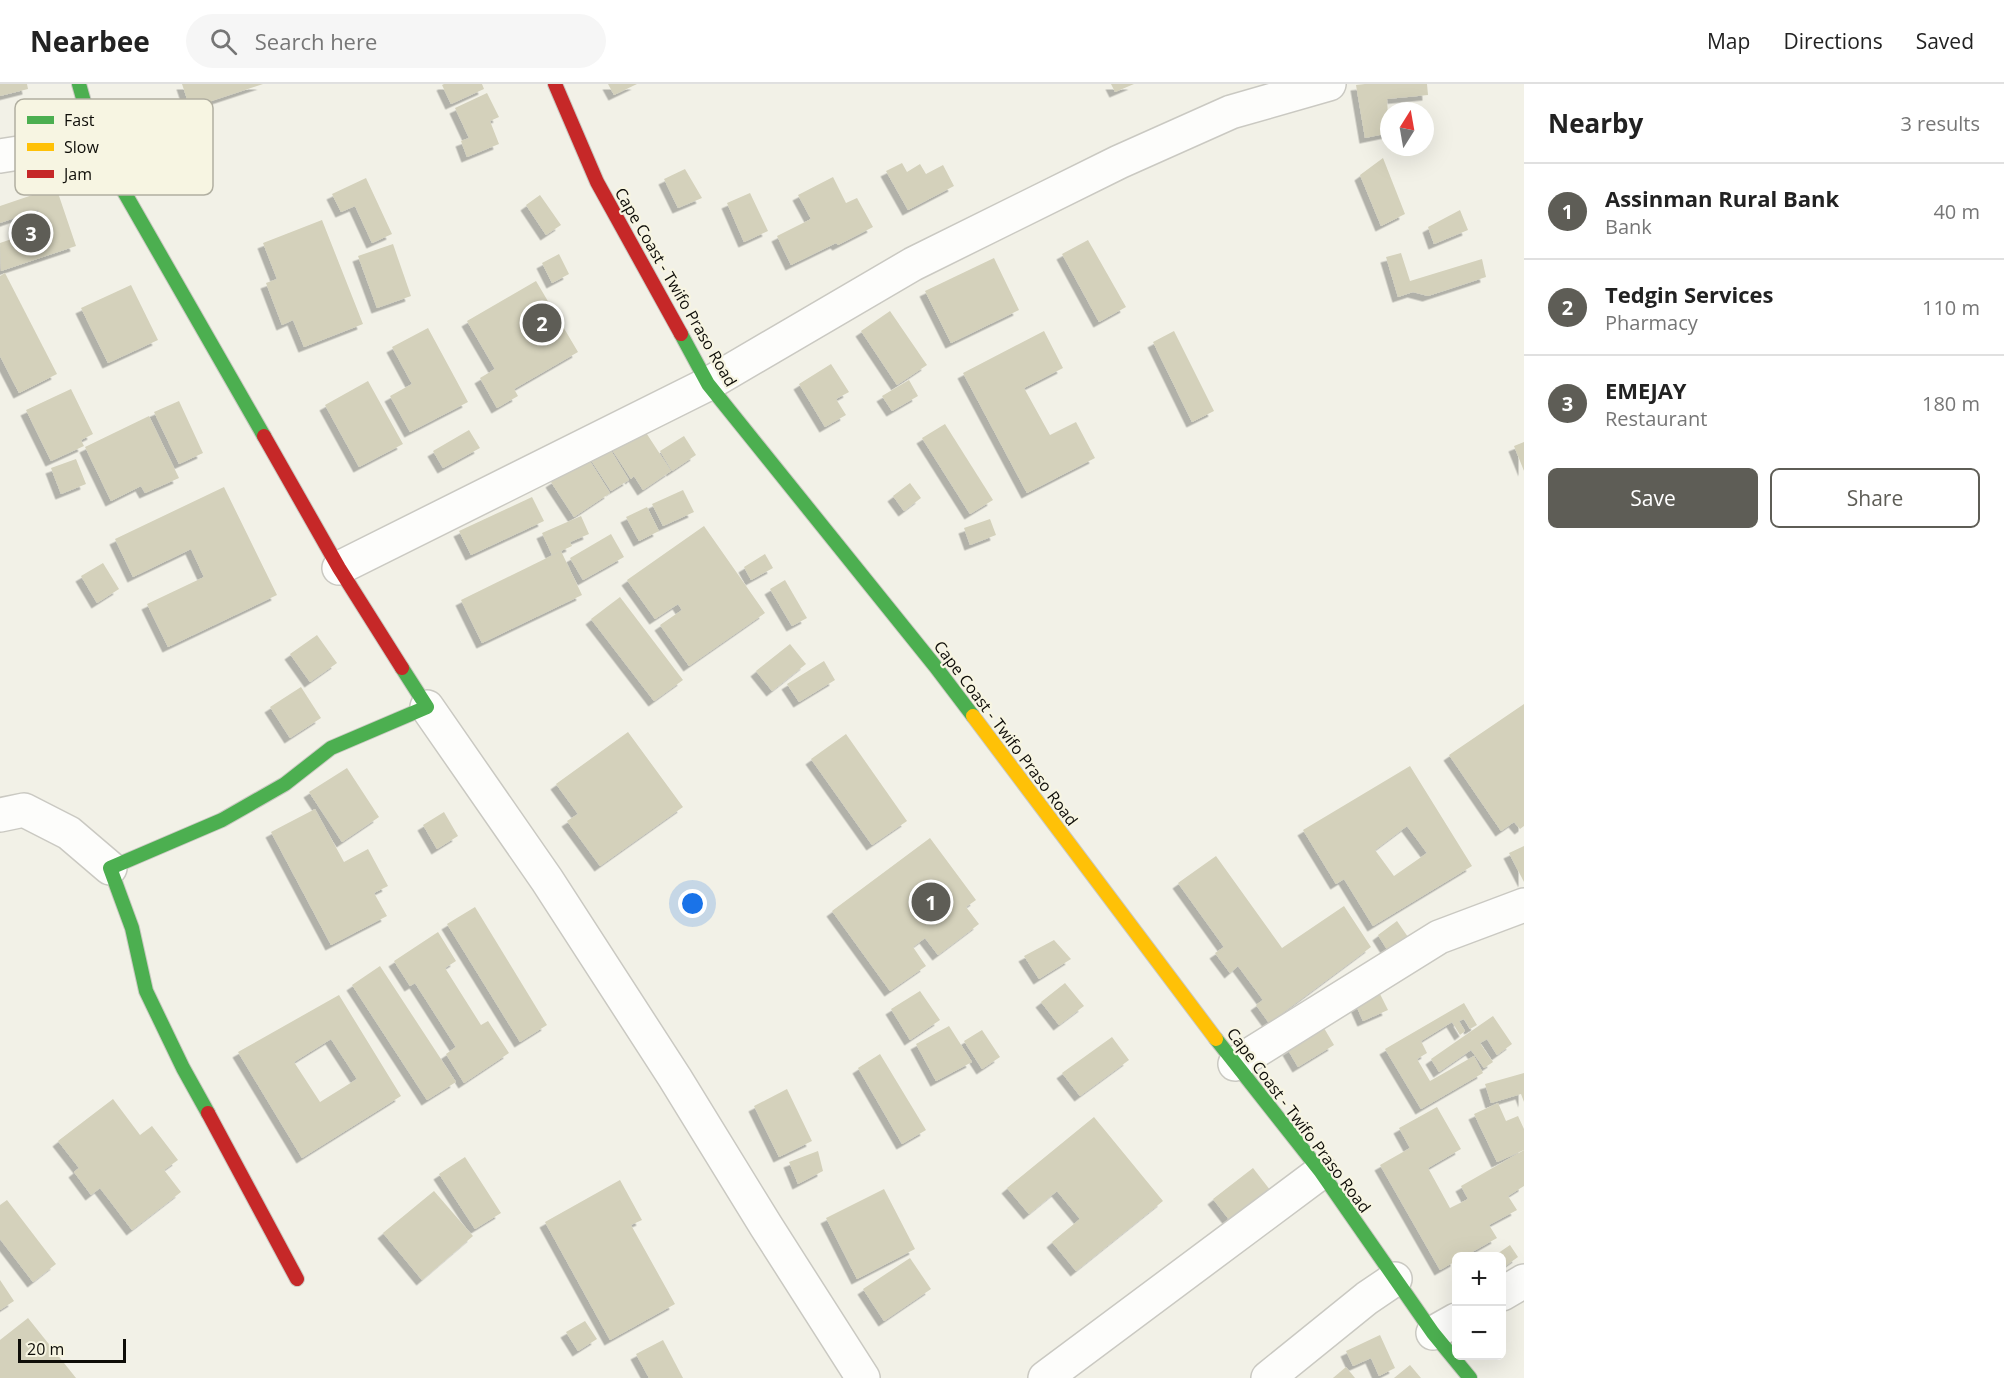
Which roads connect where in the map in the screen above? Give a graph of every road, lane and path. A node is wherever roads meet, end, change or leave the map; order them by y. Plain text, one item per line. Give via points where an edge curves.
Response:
1 (80, 84) edge
2 (555, 84) edge
3 (1329, 84) edge
4 (84, 99) edge
5 (15, 154) edge
6 (0, 156) edge
7 (126, 195) edge
8 (708, 384) junction
9 (339, 568) junction
10 (427, 707) junction
11 (0, 815) edge
12 (110, 868) junction
13 (1524, 905) edge
14 (1235, 1064) junction
15 (1321, 1172) junction
16 (297, 1278) dead end
17 (1395, 1279) junction
18 (1524, 1281) edge
19 (1506, 1292) edge
20 (1445, 1327) edge
21 (863, 1378) edge
22 (1045, 1378) edge
23 (1268, 1378) edge
24 (1470, 1378) edge

1 - 4 main road
2 - 8 main road, Cape Coast - Twifo Praso Road via 597,182
3 - 8 street via 1231,112 1119,162 913,264
5 - 6 street
7 - 9 main road
8 - 9 street
8 - 14 main road, Cape Coast - Twifo Praso Road via 935,666
9 - 10 main road
10 - 12 main road via 331,748 285,784 222,820
10 - 21 street via 560,900
11 - 12 street via 24,810 69,833
12 - 16 main road via 132,928 146,991 183,1068
13 - 14 street via 1439,937
14 - 15 main road, Cape Coast - Twifo Praso Road
15 - 17 main road, Cape Coast - Twifo Praso Road
15 - 22 street
17 - 20 main road, Cape Coast - Twifo Praso Road
17 - 23 street
18 - 19 street
20 - 24 main road, Cape Coast - Twifo Praso Road

